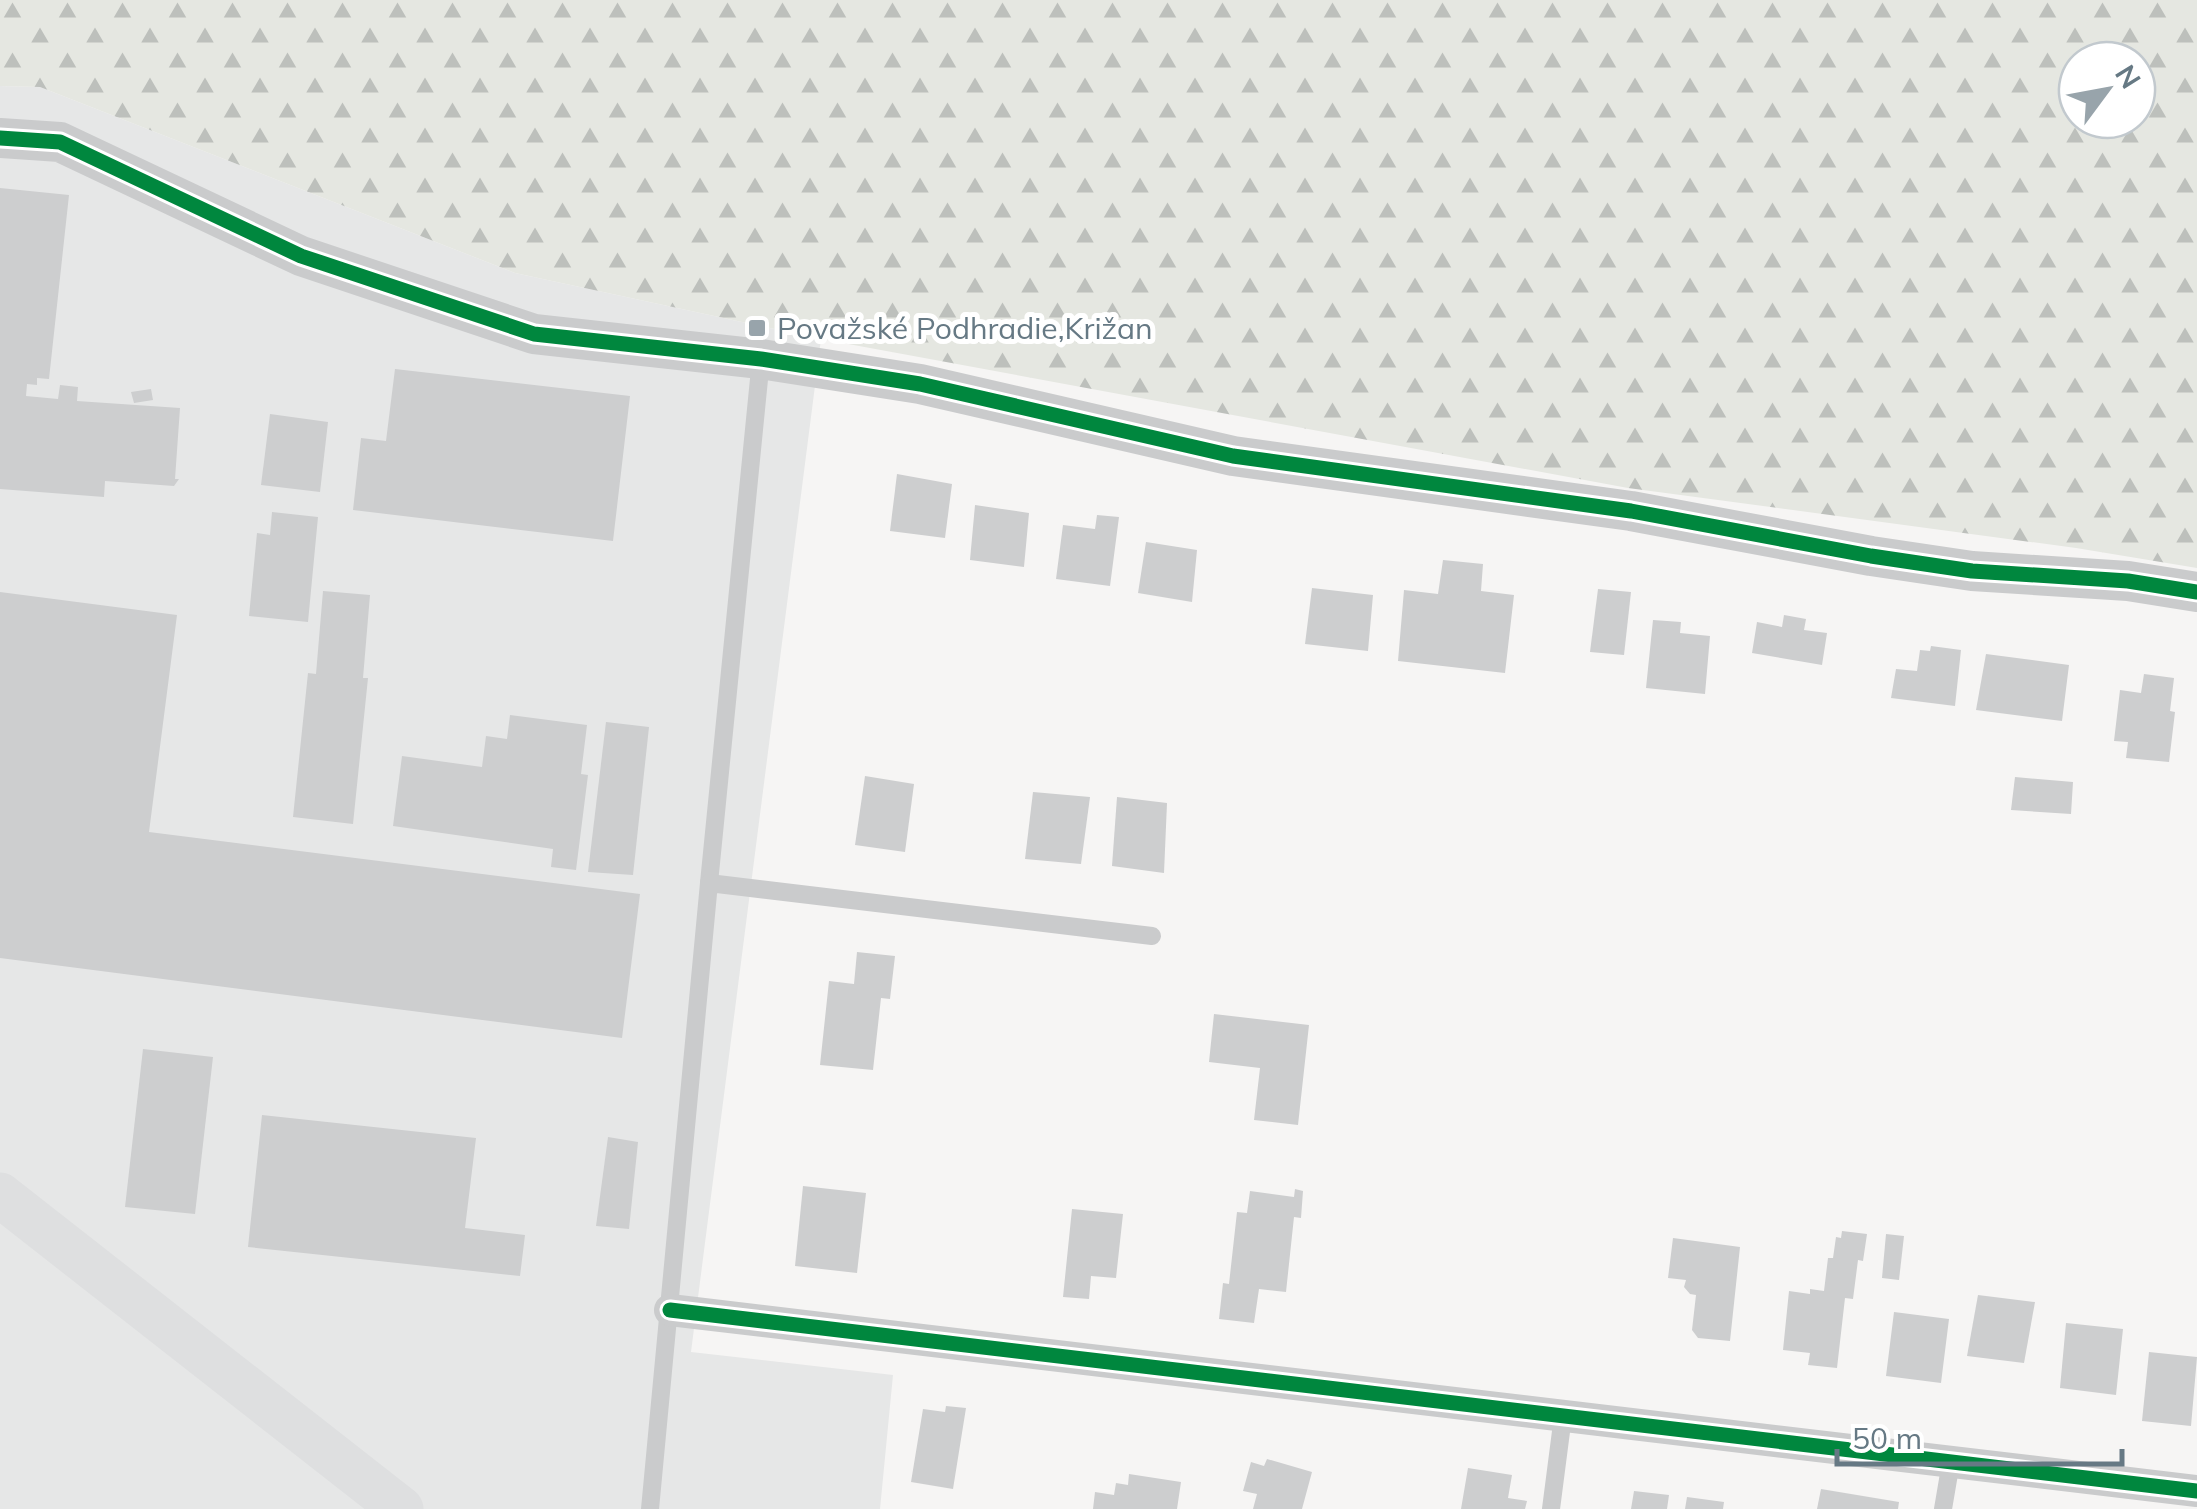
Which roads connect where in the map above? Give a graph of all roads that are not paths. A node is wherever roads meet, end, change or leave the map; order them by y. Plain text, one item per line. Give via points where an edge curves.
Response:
1 (0, 138) edge
2 (760, 359) junction
3 (2197, 592) edge
4 (709, 883) junction
5 (1152, 936) dead end
6 (0, 1196) edge
7 (670, 1310) junction
8 (1563, 1416) junction
9 (1951, 1462) junction
10 (2197, 1491) edge
11 (402, 1509) edge
12 (650, 1509) edge
13 (1551, 1509) edge
14 (1943, 1509) edge

1 - 2 street via 60,142 301,256 534,334
2 - 3 street via 970,394 1233,456 1631,511 1972,572
2 - 4 lane
4 - 5 lane
4 - 7 lane
6 - 11 main road
7 - 8 street
7 - 12 lane
8 - 9 street
8 - 13 lane
9 - 10 street
9 - 14 lane

